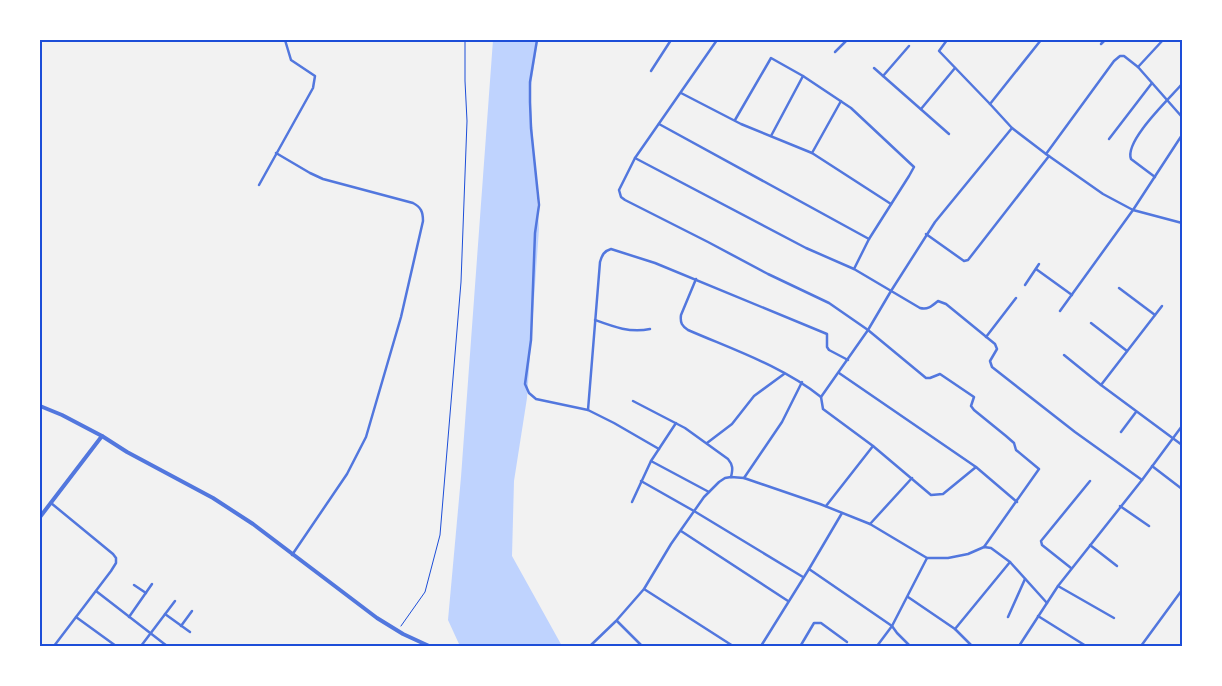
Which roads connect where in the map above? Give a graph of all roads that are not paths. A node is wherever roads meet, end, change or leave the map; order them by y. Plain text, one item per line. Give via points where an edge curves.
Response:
1 (285, 40) edge
2 (537, 40) edge
3 (671, 40) edge
4 (717, 40) edge
5 (847, 40) edge
6 (947, 40) edge
7 (1041, 40) edge
8 (1105, 40) edge
9 (1163, 40) edge
10 (1102, 44) dead end
11 (908, 46) dead end
12 (835, 52) dead end
13 (1138, 67) junction
14 (874, 68) dead end
15 (956, 68) junction
16 (651, 71) dead end
17 (803, 76) junction
18 (883, 76) junction
19 (1152, 83) junction
20 (1182, 84) edge
21 (681, 94) junction
22 (841, 101) junction
23 (1167, 101) junction
24 (990, 104) junction
25 (921, 109) junction
26 (1182, 117) edge
27 (735, 120) junction
28 (659, 124) junction
29 (1012, 128) junction
30 (949, 134) dead end
31 (1182, 135) edge
32 (771, 136) junction
33 (1109, 139) dead end
34 (276, 153) junction
35 (812, 154) junction
36 (1047, 155) junction
37 (636, 158) junction
38 (1155, 177) junction
39 (259, 185) dead end
40 (891, 204) junction
41 (1133, 210) junction
42 (1182, 223) edge
43 (926, 234) junction
44 (869, 239) junction
45 (1039, 264) dead end
46 (854, 269) junction
47 (1036, 269) junction
48 (696, 279) junction
49 (1025, 285) dead end
50 (1119, 288) dead end
51 (891, 290) junction
52 (1072, 294) junction
53 (1016, 298) dead end
54 (1162, 306) dead end
55 (1060, 311) dead end
56 (1155, 315) junction
57 (595, 320) junction
58 (1091, 323) dead end
59 (650, 329) dead end
60 (868, 330) junction
61 (986, 337) junction
62 (1127, 351) junction
63 (1064, 355) dead end
64 (848, 360) junction
65 (839, 372) junction
66 (784, 374) junction
67 (802, 382) junction
68 (1101, 385) junction
69 (821, 397) junction
70 (633, 401) dead end
71 (40, 406) edge
72 (588, 410) junction
73 (1136, 412) junction
74 (676, 423) junction
75 (1182, 426) edge
76 (1121, 432) dead end
77 (102, 436) junction
78 (1172, 439) junction
79 (707, 444) junction
80 (873, 446) junction
81 (1182, 446) edge
82 (659, 449) junction
83 (651, 461) junction
84 (1152, 466) junction
85 (976, 467) junction
86 (731, 477) junction
87 (744, 478) junction
88 (912, 478) junction
89 (1142, 480) junction
90 (641, 481) junction
91 (1090, 481) dead end
92 (1182, 489) edge
93 (710, 492) junction
94 (632, 502) dead end
95 (1017, 502) junction
96 (51, 503) junction
97 (826, 506) junction
98 (1120, 506) junction
99 (694, 511) junction
100 (842, 512) junction
101 (40, 518) edge
102 (870, 524) junction
103 (1149, 526) dead end
104 (681, 531) junction
105 (1090, 544) junction
106 (984, 547) junction
107 (292, 555) junction
108 (927, 558) junction
109 (1010, 562) junction
110 (1117, 566) dead end
111 (1071, 568) junction
112 (809, 569) junction
113 (803, 577) junction
114 (1025, 579) junction
115 (152, 584) dead end
116 (134, 585) dead end
117 (1058, 586) junction
118 (644, 589) junction
119 (1182, 590) edge
120 (96, 591) junction
121 (146, 593) junction
122 (907, 597) junction
123 (175, 601) dead end
124 (788, 601) junction
125 (1047, 603) junction
126 (192, 611) dead end
127 (165, 614) junction
128 (1038, 616) junction
129 (76, 617) junction
130 (129, 617) junction
131 (1008, 617) dead end
132 (1114, 618) dead end
133 (616, 620) junction
134 (181, 626) junction
135 (892, 626) junction
136 (955, 629) junction
137 (190, 632) dead end
138 (151, 633) junction
139 (847, 642) dead end
140 (54, 646) edge
141 (116, 646) edge
142 (141, 646) edge
143 (167, 646) edge
144 (429, 646) edge
145 (591, 646) edge
146 (642, 646) edge
147 (733, 646) edge
148 (761, 646) edge
149 (802, 646) edge
150 (877, 646) edge
151 (910, 646) edge
152 (972, 646) edge
153 (1020, 646) edge
154 (1086, 646) edge
155 (1141, 646) edge

1 - 34 street via 291,60 315,76 314,88
2 - 72 street via 530,102 539,212 525,384 536,399
3 - 16 street
4 - 21 street
5 - 12 street
6 - 15 street via 939,51
7 - 24 street
8 - 10 street
9 - 13 street
11 - 18 street
13 - 19 street
13 - 36 street via 1124,56 1114,61
14 - 18 street
15 - 24 street
15 - 25 street
17 - 22 street
17 - 27 street via 770,58
17 - 32 street
18 - 25 street
19 - 23 street
19 - 33 street
20 - 23 street
21 - 27 street
21 - 28 street
22 - 35 street
22 - 40 street via 914,167
23 - 26 street
23 - 38 street via 1137,137 1130,156
24 - 29 street
25 - 30 street
27 - 32 street
28 - 37 street
28 - 44 street
29 - 36 street
29 - 43 street
31 - 38 street
32 - 35 street
34 - 39 street
34 - 107 street via 310,173 413,203 423,213 401,317 366,438 347,474
35 - 40 street
36 - 41 street via 1103,194
36 - 43 street via 968,260 964,261
37 - 46 street via 806,248
37 - 60 street via 619,190 621,197 830,303
38 - 41 street
40 - 44 street
41 - 42 street
41 - 52 street
43 - 51 street
44 - 46 street
45 - 47 street
46 - 51 street
47 - 49 street
47 - 52 street
48 - 57 street via 620,251 606,250 600,262
48 - 64 street via 827,334 827,347
48 - 66 street via 681,315 682,326 760,359
50 - 56 street
51 - 60 street
51 - 61 street via 924,309 938,301 946,304
52 - 55 street
53 - 61 street
54 - 56 street
56 - 62 street
57 - 59 street via 627,331
57 - 72 street
58 - 62 street
60 - 64 street
60 - 95 street via 926,378 940,374 972,396 974,410 1039,467
61 - 89 street via 997,349 990,361 992,367
62 - 68 street
63 - 68 street
64 - 65 street
65 - 69 street
65 - 85 street
66 - 67 street
66 - 79 street via 749,400 732,424
67 - 69 street
67 - 87 street via 782,422
68 - 73 street
69 - 80 street via 823,409
70 - 74 street
71 - 77 street
72 - 82 street
73 - 76 street
73 - 78 street
74 - 79 street
74 - 82 street
75 - 78 street
77 - 96 street
77 - 107 street via 213,498
78 - 81 street
78 - 84 street
79 - 86 street via 731,464
80 - 88 street
80 - 97 street
82 - 83 street
83 - 90 street
83 - 93 street
84 - 89 street
84 - 92 street
85 - 88 street via 943,494 931,495
85 - 95 street
86 - 87 street
86 - 93 street via 719,482
87 - 97 street
88 - 102 street
89 - 98 street
90 - 94 street
90 - 99 street
91 - 111 street via 1041,541
93 - 99 street
95 - 106 street
96 - 101 street
96 - 120 street via 116,558 116,563
97 - 100 street
98 - 103 street
98 - 105 street
99 - 104 street
99 - 113 street
100 - 102 street
100 - 112 street
102 - 108 street
104 - 118 street
104 - 124 street
105 - 110 street
105 - 111 street
106 - 108 street via 948,558
106 - 109 street via 991,548
107 - 144 street via 376,618
108 - 122 street
109 - 114 street
109 - 136 street
111 - 117 street
112 - 113 street
112 - 135 street
113 - 124 street
114 - 125 street
114 - 131 street
115 - 121 street
116 - 121 street
117 - 125 street
117 - 132 street
118 - 133 street
118 - 147 street
119 - 155 street
120 - 129 street
120 - 130 street
121 - 130 street
122 - 135 street
122 - 136 street
123 - 127 street
124 - 148 street
125 - 128 street
126 - 134 street
127 - 134 street
127 - 138 street
128 - 153 street
128 - 154 street
129 - 140 street
129 - 141 street
130 - 138 street
133 - 145 street
133 - 146 street
134 - 137 street
135 - 150 street
135 - 151 street
136 - 152 street
138 - 142 street
138 - 143 street
139 - 149 street via 817,622

